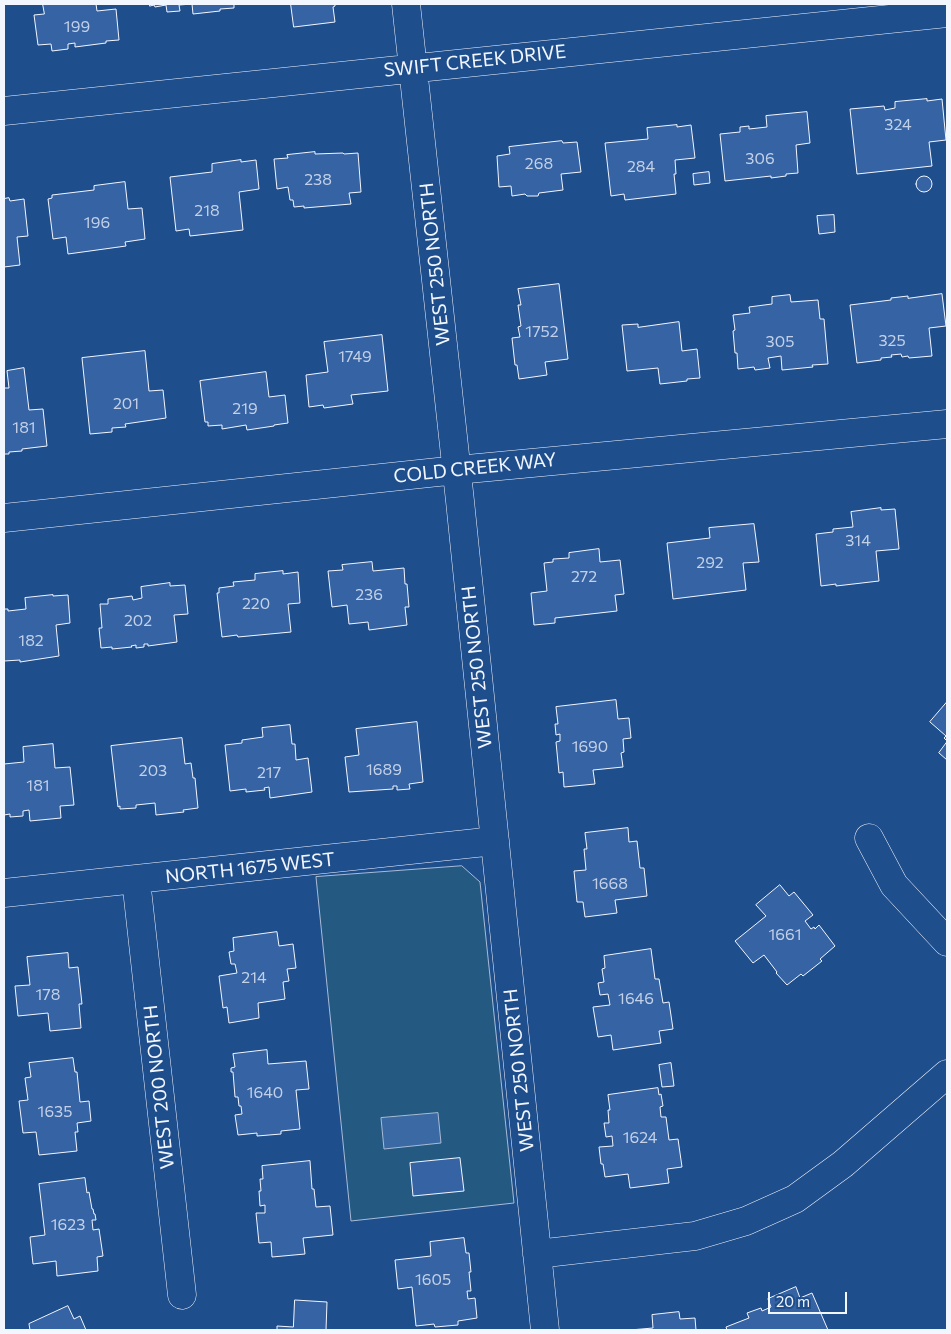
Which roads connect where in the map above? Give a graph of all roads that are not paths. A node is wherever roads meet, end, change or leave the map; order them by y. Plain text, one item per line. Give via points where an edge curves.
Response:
1 (406, 4) edge
2 (947, 12) edge
3 (413, 68) junction
4 (4, 111) edge
5 (947, 424) edge
6 (457, 470) junction
7 (4, 518) edge
8 (869, 838) dead end
9 (496, 841) junction
10 (136, 880) junction
11 (4, 893) edge
12 (947, 942) edge
13 (947, 1074) edge
14 (537, 1254) junction
15 (182, 1295) dead end
16 (545, 1330) edge

1 - 3 street, WEST 250 NORTH
2 - 3 street, SWIFT CREEK DRIVE
3 - 4 street, SWIFT CREEK DRIVE
3 - 6 street, WEST 250 NORTH
5 - 6 street, COLD CREEK WAY
6 - 7 street, COLD CREEK WAY
6 - 9 street, WEST 250 NORTH
8 - 12 street via 894,885
9 - 10 street, NORTH 1675 WEST
9 - 14 street, WEST 250 NORTH
10 - 11 street, NORTH 1675 WEST
10 - 15 street, WEST 200 NORTH
13 - 14 street via 843,1164 795,1199 754,1218 696,1236
14 - 16 street, WEST 250 NORTH

